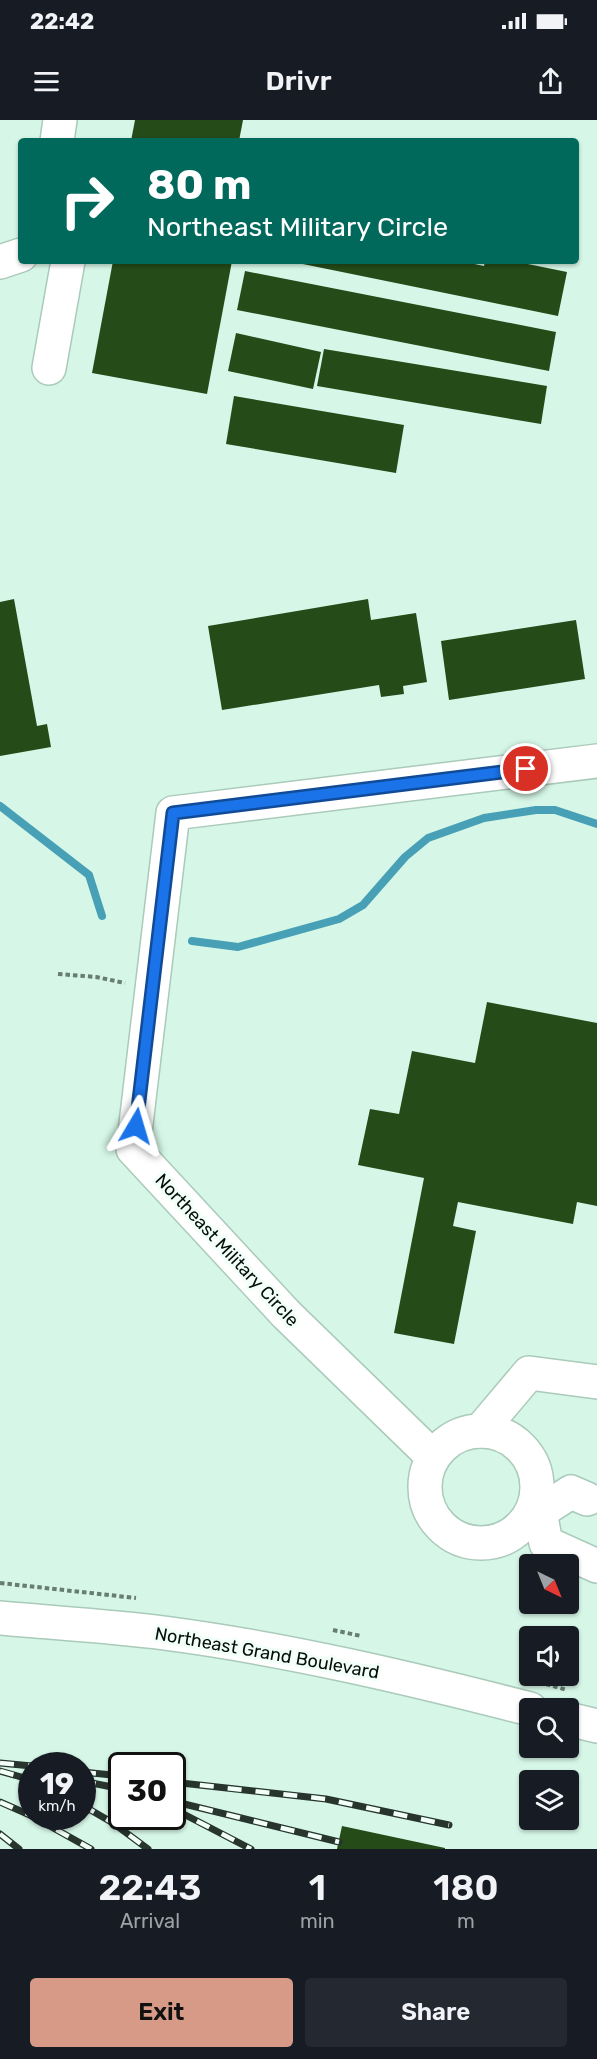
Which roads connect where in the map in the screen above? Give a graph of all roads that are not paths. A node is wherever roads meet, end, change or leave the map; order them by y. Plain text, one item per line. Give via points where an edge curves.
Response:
1 (60, 120) edge
2 (57, 138) edge
3 (18, 256) edge
4 (0, 262) edge
5 (67, 264) edge
6 (49, 368) dead end
7 (597, 761) edge
8 (597, 1382) edge
9 (480, 1431) junction
10 (433, 1457) junction
11 (587, 1499) dead end
12 (536, 1511) junction
13 (597, 1566) edge
14 (0, 1618) edge
15 (519, 1706) edge

1 - 2 street
3 - 4 street
5 - 6 street
7 - 10 street, Northeast Military Circle via 173,813 133,1149 286,1314
8 - 9 street via 530,1372
9 - 10 street via 462,1434
9 - 12 street via 498,1433 527,1454 535,1471
10 - 12 street via 424,1493 429,1511 440,1527 456,1538 474,1544 493,1542 511,1535
11 - 12 street via 571,1492
12 - 13 street via 546,1543
14 - 15 street, Northeast Grand Boulevard via 163,1633 318,1659

